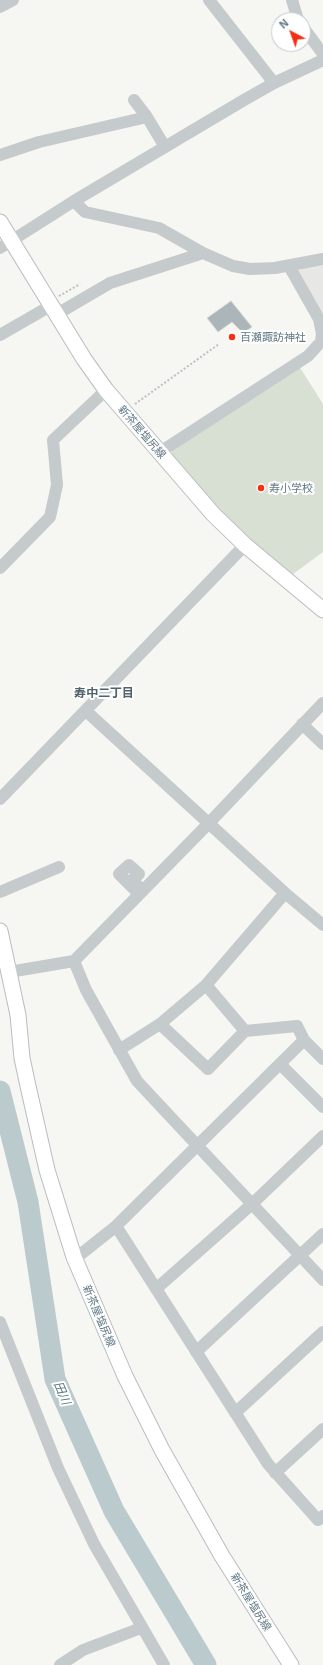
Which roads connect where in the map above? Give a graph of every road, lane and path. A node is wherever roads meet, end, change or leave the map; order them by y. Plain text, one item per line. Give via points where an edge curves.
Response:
1 (13, 0) edge
2 (209, 0) edge
3 (292, 0) edge
4 (0, 6) edge
5 (296, 12) edge
6 (311, 38) edge
7 (323, 54) edge
8 (323, 60) edge
9 (274, 83) junction
10 (134, 100) dead end
11 (147, 117) junction
12 (165, 147) junction
13 (0, 155) edge
14 (74, 201) junction
15 (0, 222) edge
16 (6, 244) edge
17 (203, 253) junction
18 (323, 259) edge
19 (289, 266) junction
20 (80, 284) dead end
21 (53, 306) junction
22 (0, 335) edge
23 (219, 344) dead end
24 (321, 345) edge
25 (106, 390) junction
26 (125, 412) junction
27 (160, 452) junction
28 (245, 545) junction
29 (0, 568) edge
30 (323, 610) edge
31 (323, 703) edge
32 (86, 711) junction
33 (302, 724) junction
34 (323, 744) edge
35 (0, 799) edge
36 (209, 823) junction
37 (59, 867) dead end
38 (0, 892) edge
39 (285, 893) junction
40 (323, 925) edge
41 (0, 931) edge
42 (74, 961) junction
43 (9, 972) junction
44 (206, 985) junction
45 (160, 1024) junction
46 (246, 1031) junction
47 (304, 1040) junction
48 (119, 1050) junction
49 (323, 1059) edge
50 (280, 1064) junction
51 (323, 1107) edge
52 (323, 1136) edge
53 (198, 1145) junction
54 (252, 1204) junction
55 (116, 1226) junction
56 (323, 1234) edge
57 (300, 1255) junction
58 (74, 1257) junction
59 (323, 1280) edge
60 (156, 1289) junction
61 (0, 1322) edge
62 (323, 1332) edge
63 (196, 1352) junction
64 (235, 1413) junction
65 (323, 1429) edge
66 (275, 1473) junction
67 (323, 1516) edge
68 (141, 1628) junction
69 (60, 1665) edge
70 (164, 1665) edge
71 (291, 1665) edge

1 - 4 street
2 - 9 street
3 - 5 street
6 - 7 street
8 - 9 street
9 - 12 street
10 - 11 street
11 - 12 street
11 - 13 street via 39,142
12 - 14 street
14 - 16 street
14 - 17 street via 85,212 159,228
15 - 16 main road, 新茶屋塩尻線
16 - 21 main road, 新茶屋塩尻線
17 - 19 street via 233,266 250,269
17 - 21 street via 110,283
18 - 19 street
19 - 24 street via 319,319
20 - 21 path
21 - 22 street
21 - 25 main road, 新茶屋塩尻線 via 84,359
23 - 26 path
24 - 27 street
25 - 26 main road, 新茶屋塩尻線
25 - 29 street via 53,440 57,485 50,517
26 - 27 main road, 新茶屋塩尻線
27 - 28 main road, 新茶屋塩尻線 via 213,514
28 - 30 main road, 新茶屋塩尻線
28 - 32 street
31 - 33 street
32 - 35 street
32 - 36 street
33 - 34 street
33 - 36 street
36 - 39 street
36 - 42 street
37 - 38 street
39 - 40 street
39 - 44 street
41 - 43 main road, 新茶屋塩尻線
42 - 43 street
42 - 48 street via 86,990
43 - 58 main road, 新茶屋塩尻線 via 18,1015 22,1058 45,1163
44 - 45 street
44 - 46 street
45 - 46 street via 208,1069
45 - 48 street
46 - 47 street via 297,1026
47 - 49 street
47 - 50 street
48 - 53 street via 137,1081
50 - 51 street
50 - 53 street
52 - 54 street
53 - 54 street
53 - 55 street
54 - 57 street
54 - 60 street
55 - 58 street
55 - 60 street
56 - 57 street
57 - 59 street
57 - 63 street
58 - 71 main road, 新茶屋塩尻線 via 125,1376 162,1450 222,1556
60 - 63 street
61 - 68 street via 58,1468 94,1544
62 - 64 street
63 - 64 street
64 - 66 street
65 - 66 street
66 - 67 street via 318,1520
68 - 69 street via 83,1650
68 - 70 street

